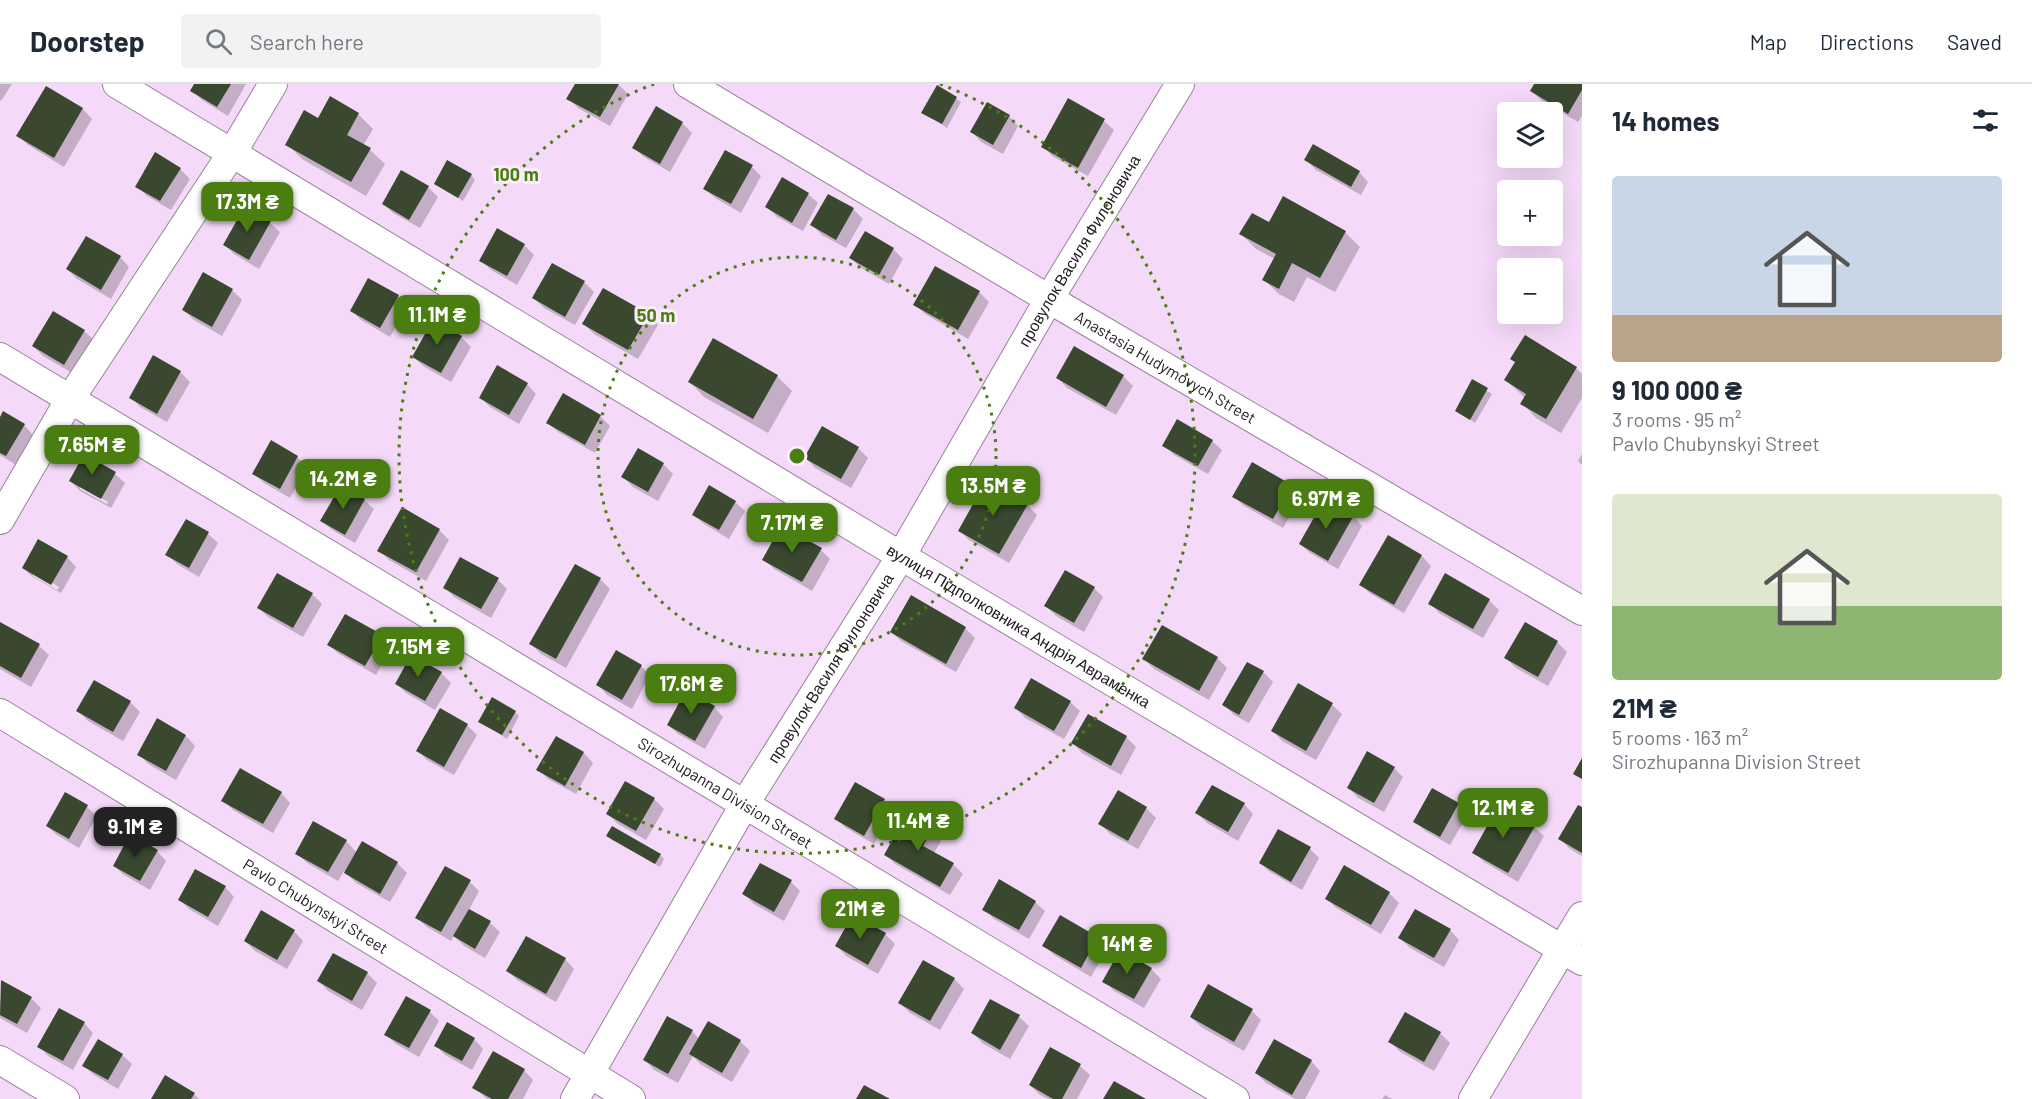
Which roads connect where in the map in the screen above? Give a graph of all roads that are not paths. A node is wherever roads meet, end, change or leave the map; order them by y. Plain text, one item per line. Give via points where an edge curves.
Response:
1 (117, 84) edge
2 (273, 84) edge
3 (687, 84) edge
4 (1180, 84) edge
5 (232, 153) junction
6 (1049, 299) junction
7 (0, 357) edge
8 (70, 399) junction
9 (0, 520) edge
10 (901, 556) junction
11 (1582, 610) edge
12 (0, 713) edge
13 (744, 805) junction
14 (1582, 916) edge
15 (1573, 955) edge
16 (0, 1060) edge
17 (590, 1075) junction
18 (65, 1099) edge
19 (575, 1099) edge
20 (631, 1099) edge
21 (1235, 1099) edge
22 (1473, 1099) edge

1 - 5 street, вулиця Підполковника Андрія Авраменка
2 - 5 street
3 - 6 street, Anastasia Hudymovych Street
4 - 6 street, провулок Василя Филоновича
5 - 8 street
5 - 10 street, вулиця Підполковника Андрія Авраменка
6 - 10 street, провулок Василя Филоновича
6 - 11 street, Anastasia Hudymovych Street
7 - 8 street, Sirozhupanna Division Street
8 - 9 street
8 - 13 street, Sirozhupanna Division Street
10 - 13 street, провулок Василя Филоновича
10 - 15 street, вулиця Підполковника Андрія Авраменка
12 - 17 street, Pavlo Chubynskyi Street
13 - 17 street, провулок Василя Филоновича
13 - 21 street, Sirozhupanna Division Street
14 - 15 street
15 - 22 street
16 - 18 street
17 - 19 street, провулок Василя Филоновича
17 - 20 street, Pavlo Chubynskyi Street

